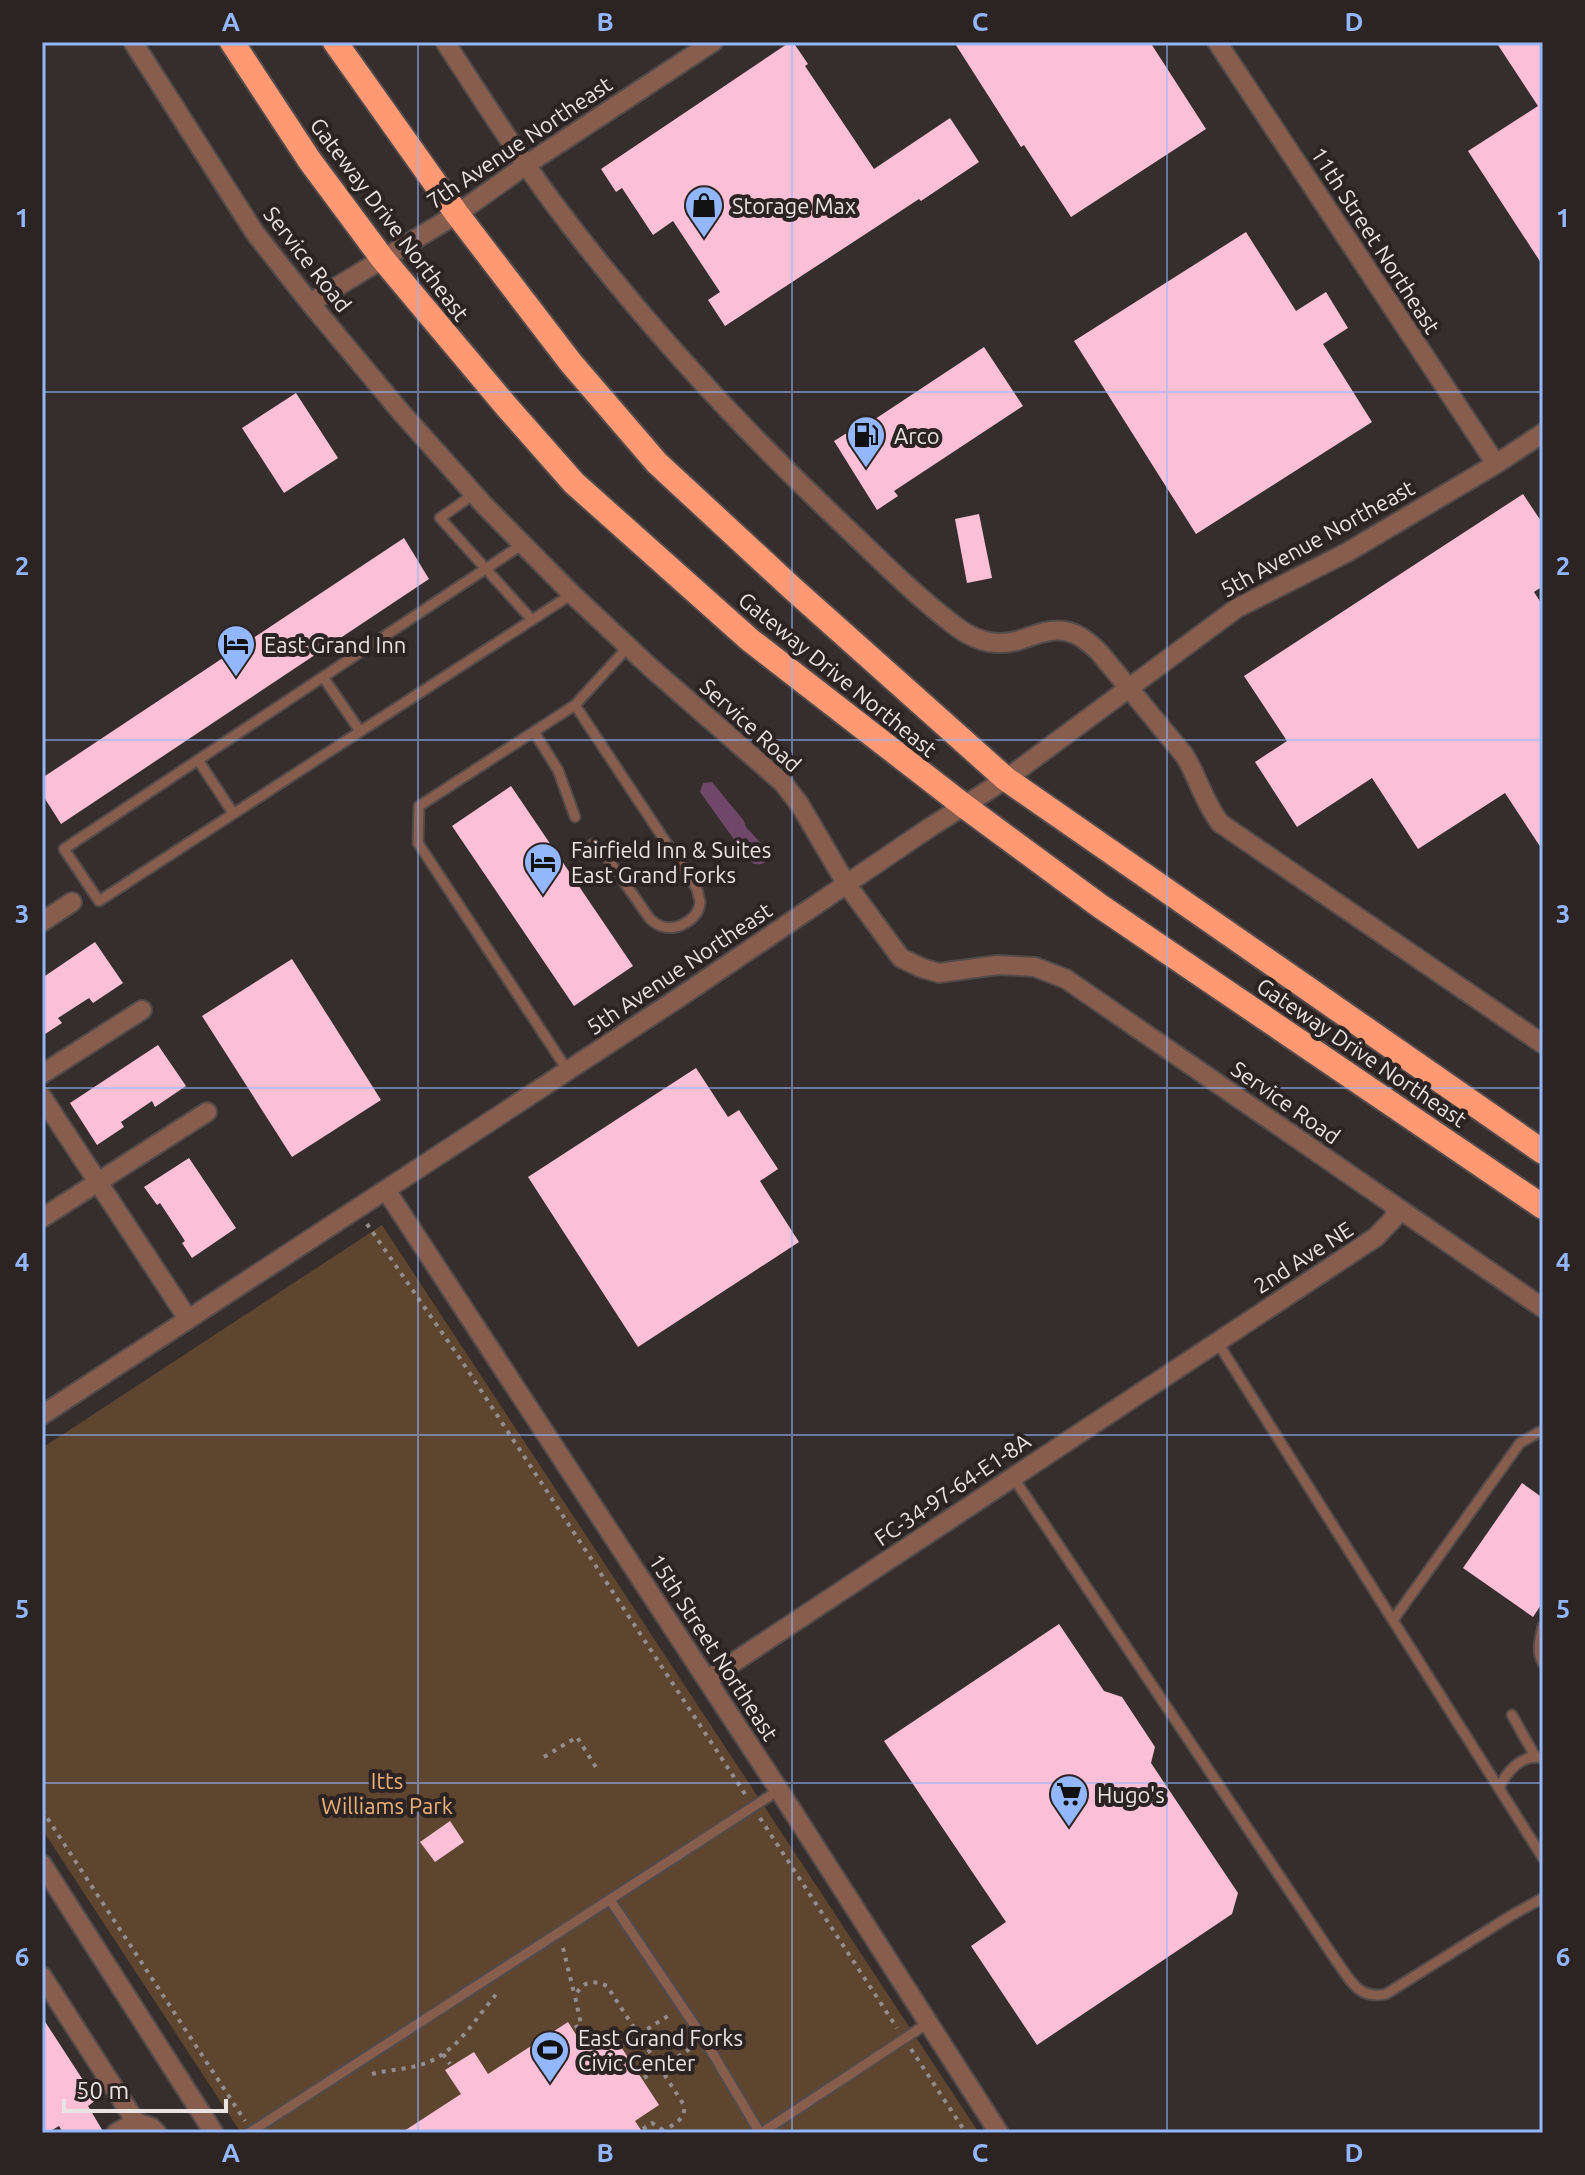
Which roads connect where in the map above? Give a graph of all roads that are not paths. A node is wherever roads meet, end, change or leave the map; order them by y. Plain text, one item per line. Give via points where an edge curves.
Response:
1 (133, 42) edge
2 (232, 42) edge
3 (335, 42) edge
4 (445, 42) edge
5 (713, 42) edge
6 (1217, 42) edge
7 (526, 165) junction
8 (457, 214) junction
9 (382, 258) junction
10 (310, 303) junction
11 (1543, 433) edge
12 (1496, 464) junction
13 (474, 494) junction
14 (523, 544) junction
15 (485, 569) junction
16 (572, 594) junction
17 (532, 620) junction
18 (628, 647) junction
19 (323, 677) junction
20 (1128, 687) junction
21 (575, 705) junction
22 (360, 731) junction
23 (534, 732) junction
24 (198, 760) junction
25 (1006, 779) junction
26 (963, 805) junction
27 (233, 813) junction
28 (575, 817) dead end
29 (593, 844) dead end
30 (847, 885) junction
31 (72, 902) dead end
32 (42, 922) edge
33 (142, 1010) dead end
34 (1543, 1044) edge
35 (568, 1071) junction
36 (42, 1074) edge
37 (42, 1097) edge
38 (207, 1112) dead end
39 (1543, 1152) edge
40 (98, 1182) junction
41 (386, 1190) junction
42 (1396, 1207) junction
43 (1543, 1207) edge
44 (42, 1218) edge
45 (1543, 1308) edge
46 (188, 1319) junction
47 (1224, 1337) junction
48 (42, 1415) edge
49 (1542, 1433) edge
50 (1013, 1477) junction
51 (1393, 1620) junction
52 (1543, 1626) edge
53 (1543, 1663) edge
54 (707, 1680) junction
55 (1512, 1715) dead end
56 (1539, 1757) edge
57 (1499, 1788) junction
58 (779, 1790) junction
59 (1543, 1858) edge
60 (42, 1864) edge
61 (1543, 1898) edge
62 (610, 1900) junction
63 (42, 1976) edge
64 (928, 2023) junction
65 (140, 2128) edge
66 (250, 2132) edge
67 (116, 2133) edge
68 (157, 2133) edge
69 (214, 2133) edge
70 (760, 2133) edge
71 (999, 2133) edge

1 - 10 street, Service Road via 255,233
2 - 9 highway, Gateway Drive Northeast
3 - 8 highway, Gateway Drive Northeast
4 - 7 street
5 - 7 street, 7th Avenue Northeast
6 - 12 street, 11th Street Northeast
7 - 8 street, 7th Avenue Northeast
7 - 20 street via 691,371 769,454 940,614 966,634 993,643 1070,632 1099,652
8 - 9 street, 7th Avenue Northeast
8 - 25 highway, Gateway Drive Northeast via 571,363 657,463
9 - 10 street, 7th Avenue Northeast
9 - 26 highway, Gateway Drive Northeast via 574,483 750,640
10 - 13 street, Service Road
11 - 12 street, 5th Avenue Northeast
12 - 20 street, 5th Avenue Northeast via 1346,553 1237,608
13 - 14 street, Service Road
13 - 15 lane via 440,518
14 - 15 lane
14 - 16 street, Service Road
15 - 17 lane
15 - 19 lane
16 - 17 lane
16 - 18 street, Service Road
17 - 22 lane
18 - 21 lane
18 - 30 street, Service Road via 783,783
19 - 22 lane
19 - 24 lane
20 - 25 street, 5th Avenue Northeast
20 - 34 street via 1185,756 1220,823
21 - 23 lane
21 - 29 lane via 697,889 696,915 671,928 660,926
22 - 27 lane
23 - 28 lane via 558,770
23 - 35 lane via 419,806 418,843
24 - 27 lane
24 - 27 lane via 64,849 99,901
25 - 26 street, 5th Avenue Northeast
25 - 39 highway, Gateway Drive Northeast
26 - 30 street, 5th Avenue Northeast
26 - 43 highway, Gateway Drive Northeast via 1100,906
30 - 35 street, 5th Avenue Northeast
30 - 42 street, Service Road via 901,958 939,973 998,965 1035,967 1066,979
31 - 32 street
33 - 36 street
35 - 41 street, 5th Avenue Northeast
37 - 40 street
38 - 40 street
40 - 44 street
40 - 46 street
41 - 46 street, 5th Avenue Northeast
41 - 54 street, 15th Street Northeast
42 - 45 street, Service Road
42 - 47 street, 2nd Ave NE via 1394,1218 1376,1237
46 - 48 street, 5th Avenue Northeast
47 - 50 street, FC-34-97-64-E1-8A
47 - 51 lane via 1221,1348
49 - 51 lane via 1520,1443
50 - 54 street, FC-34-97-64-E1-8A
50 - 61 lane via 1358,1991 1374,1997 1386,1994
51 - 57 lane
52 - 53 lane via 1538,1644
54 - 58 street, 15th Street Northeast
55 - 56 lane
56 - 57 lane via 1515,1766
57 - 59 lane
58 - 62 lane
58 - 64 street, 15th Street Northeast
60 - 69 street
62 - 66 lane
62 - 70 lane
63 - 65 street
64 - 70 lane
64 - 71 street, 15th Street Northeast
65 - 67 street
65 - 68 street via 151,2127

